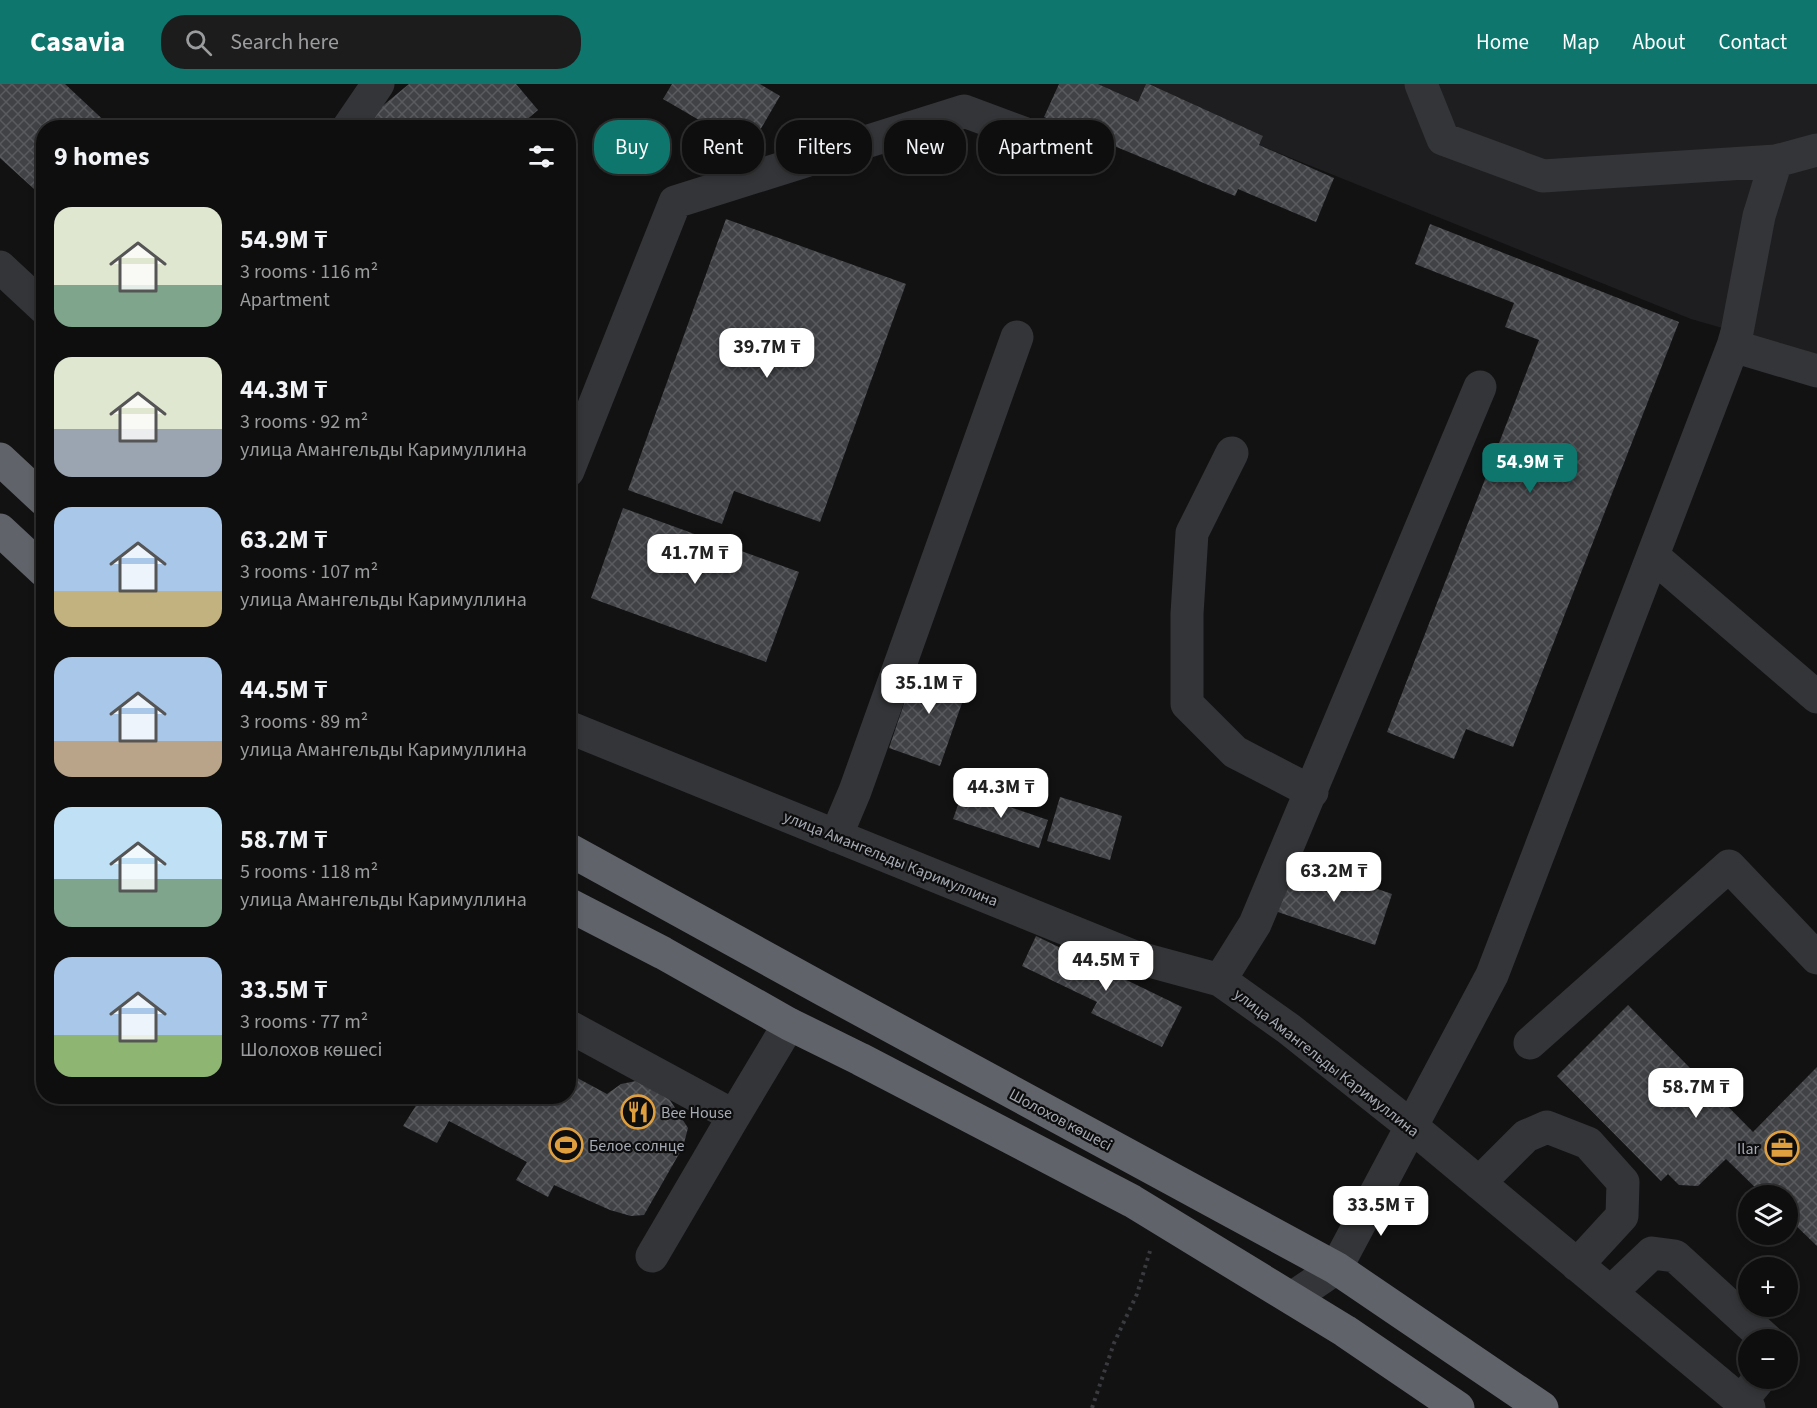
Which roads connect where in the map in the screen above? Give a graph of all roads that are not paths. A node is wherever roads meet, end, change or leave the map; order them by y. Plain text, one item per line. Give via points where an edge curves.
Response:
1 (378, 84) edge
2 (1421, 84) edge
3 (353, 120) edge
4 (988, 120) edge
5 (1817, 150) edge
6 (1776, 160) junction
7 (0, 267) edge
8 (36, 301) edge
9 (1017, 337) dead end
10 (1733, 346) junction
11 (1817, 371) edge
12 (1480, 387) dead end
13 (576, 451) edge
14 (1232, 453) dead end
15 (0, 459) edge
16 (36, 493) edge
17 (0, 530) edge
18 (1653, 556) junction
19 (36, 564) edge
20 (1817, 697) edge
21 (576, 730) edge
22 (1312, 792) junction
23 (836, 836) junction
24 (576, 853) edge
25 (576, 908) edge
26 (1817, 958) edge
27 (1220, 980) junction
28 (789, 1024) junction
29 (576, 1030) edge
30 (1530, 1043) dead end
31 (734, 1116) junction
32 (1411, 1126) junction
33 (1479, 1183) junction
34 (652, 1256) dead end
35 (1577, 1265) junction
36 (1336, 1268) junction
37 (1611, 1292) junction
38 (1292, 1298) junction
39 (1755, 1329) edge
40 (1750, 1396) edge
41 (1458, 1408) edge
42 (1542, 1408) edge

1 - 3 street
2 - 6 street via 1443,139 1544,176
4 - 13 street via 964,111 675,202
5 - 6 street
6 - 10 street via 1759,216
7 - 8 street
9 - 23 street
10 - 11 street
10 - 18 street
12 - 22 street
14 - 22 street via 1192,533 1187,704 1235,752
15 - 16 highway
17 - 19 highway
18 - 20 street
18 - 32 street via 1492,975
21 - 23 street, улица Амангельды Каримуллина
22 - 27 street via 1255,924
23 - 27 street, улица Амангельды Каримуллина via 1135,957
24 - 36 highway, Шолохов көшесі
25 - 28 highway
26 - 30 street via 1729,866
27 - 32 street, улица Амангельды Каримуллина
28 - 31 street
28 - 38 highway via 1122,1195
29 - 31 street
31 - 34 street
32 - 33 street, улица Амангельды Каримуллина
32 - 36 street
33 - 35 street, улица Амангельды Каримуллина
33 - 35 street via 1526,1136 1547,1127 1588,1143 1623,1182 1622,1216
35 - 37 street, улица Амангельды Каримуллина
36 - 38 street
36 - 42 highway, Шолохов көшесі
37 - 39 street via 1652,1253 1675,1257
37 - 40 street, улица Амангельды Каримуллина
38 - 41 highway

